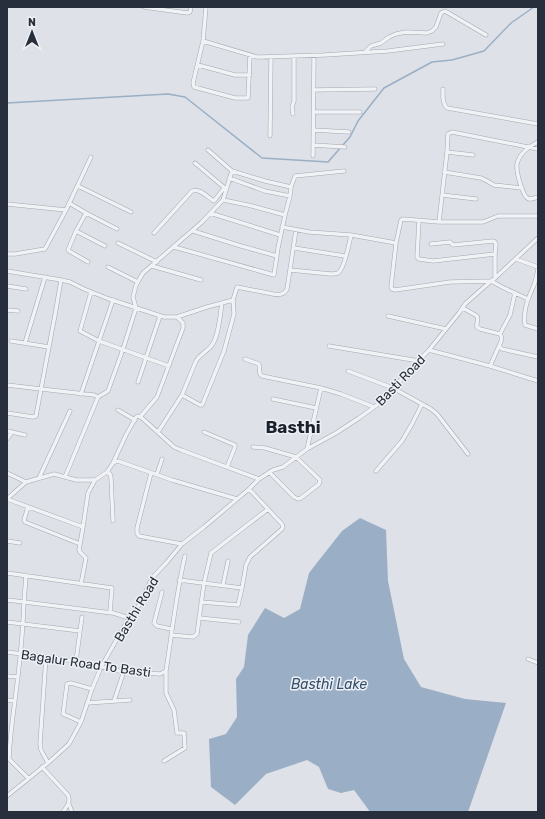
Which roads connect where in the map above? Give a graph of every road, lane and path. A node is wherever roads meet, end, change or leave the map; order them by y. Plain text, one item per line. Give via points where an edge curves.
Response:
1 (144, 7) edge
2 (191, 7) edge
3 (206, 7) edge
4 (486, 35) dead end
5 (203, 41) junction
6 (443, 44) dead end
7 (364, 52) junction
8 (250, 55) junction
9 (294, 56) junction
10 (314, 56) junction
11 (271, 57) junction
12 (198, 65) junction
13 (250, 75) junction
14 (375, 89) dead end
15 (443, 89) dead end
16 (313, 90) junction
17 (313, 112) junction
18 (360, 112) dead end
19 (293, 114) dead end
20 (538, 124) edge
21 (313, 130) junction
22 (349, 132) dead end
23 (270, 136) dead end
24 (538, 142) edge
25 (313, 144) junction
26 (344, 147) dead end
27 (530, 147) junction
28 (538, 149) edge
29 (208, 150) dead end
30 (447, 152) junction
31 (473, 155) dead end
32 (313, 156) dead end
33 (91, 157) dead end
34 (195, 163) dead end
35 (232, 171) junction
36 (344, 171) dead end
37 (444, 172) junction
38 (229, 178) junction
39 (78, 186) junction
40 (291, 187) junction
41 (522, 188) junction
42 (225, 189) junction
43 (290, 196) junction
44 (442, 196) junction
45 (538, 197) edge
46 (476, 199) dead end
47 (223, 200) junction
48 (7, 204) edge
49 (69, 204) junction
50 (66, 210) junction
51 (131, 212) dead end
52 (86, 213) junction
53 (210, 214) junction
54 (284, 214) junction
55 (538, 216) edge
56 (419, 221) junction
57 (438, 222) junction
58 (282, 227) junction
59 (117, 229) dead end
60 (296, 230) junction
61 (76, 231) junction
62 (192, 231) junction
63 (154, 233) dead end
64 (280, 235) junction
65 (351, 235) junction
66 (538, 238) edge
67 (118, 243) dead end
68 (396, 243) junction
69 (430, 244) dead end
70 (105, 246) dead end
71 (174, 247) junction
72 (294, 248) junction
73 (7, 254) edge
74 (495, 254) junction
75 (277, 256) junction
76 (346, 256) junction
77 (516, 259) junction
78 (88, 262) dead end
79 (157, 262) junction
80 (152, 266) junction
81 (108, 267) dead end
82 (538, 268) edge
83 (290, 270) junction
84 (7, 271) edge
85 (45, 277) junction
86 (495, 278) junction
87 (61, 280) junction
88 (201, 280) dead end
89 (491, 280) junction
90 (138, 282) junction
91 (7, 286) edge
92 (26, 289) dead end
93 (90, 292) junction
94 (515, 293) junction
95 (528, 299) junction
96 (113, 300) junction
97 (233, 300) junction
98 (222, 303) junction
99 (136, 308) junction
100 (463, 308) junction
101 (7, 310) edge
102 (18, 311) dead end
103 (160, 316) junction
104 (388, 316) dead end
105 (177, 317) junction
106 (446, 329) junction
107 (538, 329) edge
108 (500, 334) junction
109 (11, 341) dead end
110 (100, 341) junction
111 (25, 343) junction
112 (329, 346) dead end
113 (499, 346) junction
114 (49, 347) junction
115 (123, 349) junction
116 (429, 350) junction
117 (146, 357) junction
118 (538, 357) edge
119 (245, 359) dead end
120 (419, 361) junction
121 (169, 366) junction
122 (490, 366) junction
123 (348, 372) dead end
124 (538, 381) edge
125 (138, 382) dead end
126 (7, 385) edge
127 (321, 388) junction
128 (393, 388) junction
129 (40, 389) junction
130 (81, 394) junction
131 (182, 395) junction
132 (98, 397) junction
133 (272, 400) dead end
134 (422, 404) junction
135 (374, 407) junction
136 (316, 408) junction
137 (118, 410) dead end
138 (70, 411) dead end
139 (7, 413) edge
140 (140, 417) junction
141 (135, 420) junction
142 (7, 431) edge
143 (12, 432) junction
144 (158, 432) junction
145 (204, 432) dead end
146 (25, 435) dead end
147 (7, 439) edge
148 (253, 447) dead end
149 (307, 449) junction
150 (468, 454) dead end
151 (296, 457) junction
152 (162, 459) dead end
153 (113, 463) junction
154 (227, 467) junction
155 (376, 471) dead end
156 (107, 472) junction
157 (269, 472) junction
158 (7, 473) edge
159 (151, 473) junction
160 (156, 474) junction
161 (65, 477) junction
162 (39, 478) junction
163 (259, 479) junction
164 (95, 480) junction
165 (26, 482) junction
166 (249, 489) junction
167 (7, 499) edge
168 (237, 499) junction
169 (28, 507) junction
170 (268, 509) junction
171 (113, 521) dead end
172 (84, 527) junction
173 (7, 541) edge
174 (20, 543) dead end
175 (80, 544) junction
176 (182, 544) junction
177 (185, 556) dead end
178 (228, 561) dead end
179 (7, 573) edge
180 (26, 575) junction
181 (179, 580) junction
182 (204, 583) junction
183 (81, 584) junction
184 (223, 585) junction
185 (242, 588) junction
186 (162, 592) dead end
187 (7, 600) edge
188 (24, 602) junction
189 (202, 602) junction
190 (112, 613) junction
191 (82, 617) dead end
192 (129, 618) junction
193 (200, 618) junction
194 (7, 622) edge
195 (239, 622) dead end
196 (23, 625) junction
197 (171, 629) junction
198 (80, 631) junction
199 (171, 635) junction
200 (7, 652) edge
201 (21, 654) junction
202 (46, 657) junction
203 (528, 659) dead end
204 (76, 661) junction
205 (538, 663) edge
206 (101, 667) junction
207 (124, 671) junction
208 (166, 671) junction
209 (7, 676) edge
210 (18, 677) junction
211 (92, 689) junction
212 (7, 700) edge
213 (130, 700) dead end
214 (14, 701) junction
215 (114, 701) junction
216 (88, 703) junction
217 (80, 722) junction
218 (7, 726) edge
219 (12, 726) junction
220 (8, 759) edge
221 (164, 762) dead end
222 (48, 763) junction
223 (42, 767) junction
224 (28, 778) junction
225 (7, 796) edge
226 (69, 804) junction
227 (62, 812) edge
228 (72, 812) edge

1 - 2 street via 187,13
3 - 5 street
4 - 7 street via 445,11 441,13 432,31 406,32 389,36
5 - 8 street
5 - 12 street
6 - 7 street
7 - 10 street
8 - 11 street
8 - 13 street
9 - 10 street
9 - 11 street
9 - 19 street
10 - 16 street
11 - 23 street
12 - 13 street via 235,75
12 - 13 street via 194,87 235,98 248,98
14 - 16 street
15 - 20 street via 443,102 447,108
16 - 17 street
17 - 18 street
17 - 21 street
21 - 22 street
21 - 25 street
24 - 27 street
25 - 26 street
25 - 32 street
27 - 28 street
27 - 30 street via 452,132 448,134
27 - 41 street via 521,156 517,165
29 - 35 street
30 - 31 street
30 - 37 street
33 - 39 street
34 - 42 street
35 - 38 street
35 - 40 street
36 - 40 street via 295,176
37 - 41 street via 481,178 494,185
37 - 44 street
38 - 42 street
38 - 43 street via 265,191
39 - 49 street
39 - 51 street
40 - 43 street
41 - 45 street via 527,198
42 - 47 street
42 - 63 street via 214,201 194,190
43 - 54 street
44 - 46 street
44 - 57 street
47 - 53 street
47 - 54 street
48 - 50 street
49 - 50 street
49 - 52 street
50 - 73 street via 45,249
52 - 59 street
52 - 61 street
53 - 62 street
53 - 64 street
54 - 58 street
55 - 57 street via 496,216 483,222
56 - 57 street
56 - 68 street via 401,220
56 - 74 street via 419,259 433,261
58 - 60 street
58 - 64 street
60 - 65 street
60 - 72 street
61 - 70 street
61 - 78 street via 68,250
62 - 71 street
62 - 75 street
64 - 75 street
65 - 68 street
65 - 76 street
66 - 77 street
67 - 79 street
68 - 89 street via 390,287 392,289
69 - 74 street via 450,242 453,245 493,241 496,244
71 - 75 street via 274,275
71 - 79 street
72 - 76 street
72 - 83 street
74 - 86 street
76 - 83 street via 336,274
77 - 82 street
77 - 86 street
79 - 80 street
80 - 88 street
80 - 90 street via 143,273
81 - 90 street
82 - 95 street
83 - 97 street via 284,294 237,287
84 - 85 street
85 - 87 street
85 - 111 street
86 - 89 street
87 - 93 street
87 - 114 street
89 - 94 street
89 - 100 street, Basti Road
90 - 99 street via 133,297
91 - 92 street
93 - 96 street
93 - 110 street via 80,331
94 - 95 street
94 - 108 street via 510,315
95 - 107 street via 525,306 525,325
96 - 99 street
96 - 110 street
97 - 98 street
97 - 131 street via 234,314 224,351 202,405
98 - 105 street
98 - 131 street via 214,341 196,361
99 - 103 street
99 - 115 street
100 - 106 street, Basti Road
100 - 108 street via 477,316 477,327
101 - 102 street
103 - 105 street
103 - 117 street
104 - 106 street
105 - 121 street via 184,325
106 - 116 street, Basti Road
108 - 113 street via 502,340
109 - 111 street
110 - 115 street
110 - 130 street
111 - 114 street
112 - 120 street
113 - 118 street via 502,349
113 - 122 street
114 - 129 street
115 - 117 street
115 - 132 street via 108,391
116 - 120 street, Basti Road
116 - 122 street
117 - 121 street
117 - 125 street
119 - 127 street via 259,364 262,376
120 - 128 street, Basti Road
121 - 140 street via 157,397
122 - 124 street
123 - 128 street
126 - 129 street
127 - 135 street
127 - 136 street
128 - 134 street
128 - 135 street, Basti Road
129 - 130 street
129 - 139 street via 36,416
130 - 132 street
131 - 144 street
132 - 161 street
133 - 136 street
134 - 150 street via 437,414
134 - 155 street via 402,441
135 - 149 street, Basti Road
136 - 149 street
137 - 141 street
138 - 162 street
140 - 141 street via 136,417
140 - 144 street
141 - 153 street
142 - 143 street
143 - 146 street
143 - 147 street
144 - 154 street via 174,447
145 - 154 street via 235,445
148 - 151 street
149 - 151 street, Basti Road
151 - 157 street, Basti Road
151 - 157 street via 320,480 319,484 301,498 294,497
152 - 160 street
153 - 156 street
153 - 159 street via 118,461
154 - 163 street
156 - 164 street
156 - 171 street via 111,478
157 - 163 street, Basti Road
158 - 165 street
159 - 160 street
159 - 176 street via 137,533 139,536
160 - 168 street
161 - 162 street via 54,474
161 - 164 street
162 - 165 street
163 - 166 street, Basti Road
164 - 172 street via 88,493
165 - 167 street
166 - 168 street, Basti Road
166 - 170 street
167 - 169 street
168 - 176 street, Basthi Road
169 - 172 street
169 - 175 street via 25,522
170 - 182 street via 212,551
170 - 185 street via 283,527 250,557
172 - 175 street
173 - 174 street
175 - 183 street via 79,551 86,558
176 - 192 street, Basthi Road via 152,578 140,604
177 - 181 street, Bagalur Road To Basti
178 - 184 street
179 - 180 street
180 - 183 street
180 - 188 street
181 - 182 street
181 - 197 street, Bagalur Road To Basti
182 - 184 street
182 - 189 street
183 - 190 street via 112,588
184 - 185 street
185 - 189 street via 238,605
186 - 197 street via 154,623 156,626
187 - 188 street
188 - 190 street
188 - 196 street
189 - 193 street
190 - 192 street
191 - 198 street
192 - 206 street, Basthi Road
193 - 195 street
193 - 199 street via 198,634 193,637
194 - 196 street
196 - 198 street
196 - 201 street
197 - 199 street, Bagalur Road To Basti
198 - 204 street
199 - 208 street, Bagalur Road To Basti
200 - 201 street, Bagalur Road To Basti
201 - 202 street, Bagalur Road To Basti
201 - 210 street
202 - 204 street, Bagalur Road To Basti
202 - 222 street via 40,744
203 - 205 street
204 - 206 street, Bagalur Road To Basti
206 - 207 street, Bagalur Road To Basti
206 - 211 street, Basthi Road
207 - 208 street, Bagalur Road To Basti via 160,674
207 - 215 street
208 - 221 street via 166,693 174,710 177,733 184,733 186,748
209 - 210 street
210 - 214 street
211 - 216 street, Basthi Road
211 - 217 street via 67,684 63,714
212 - 214 street
213 - 215 street
214 - 219 street
215 - 216 street
216 - 217 street, Basthi Road
217 - 222 street, Basthi Road via 69,744
218 - 219 street
219 - 220 street
220 - 224 street
222 - 223 street
223 - 224 street
223 - 226 street via 68,795
224 - 225 street
226 - 227 street
226 - 228 street

